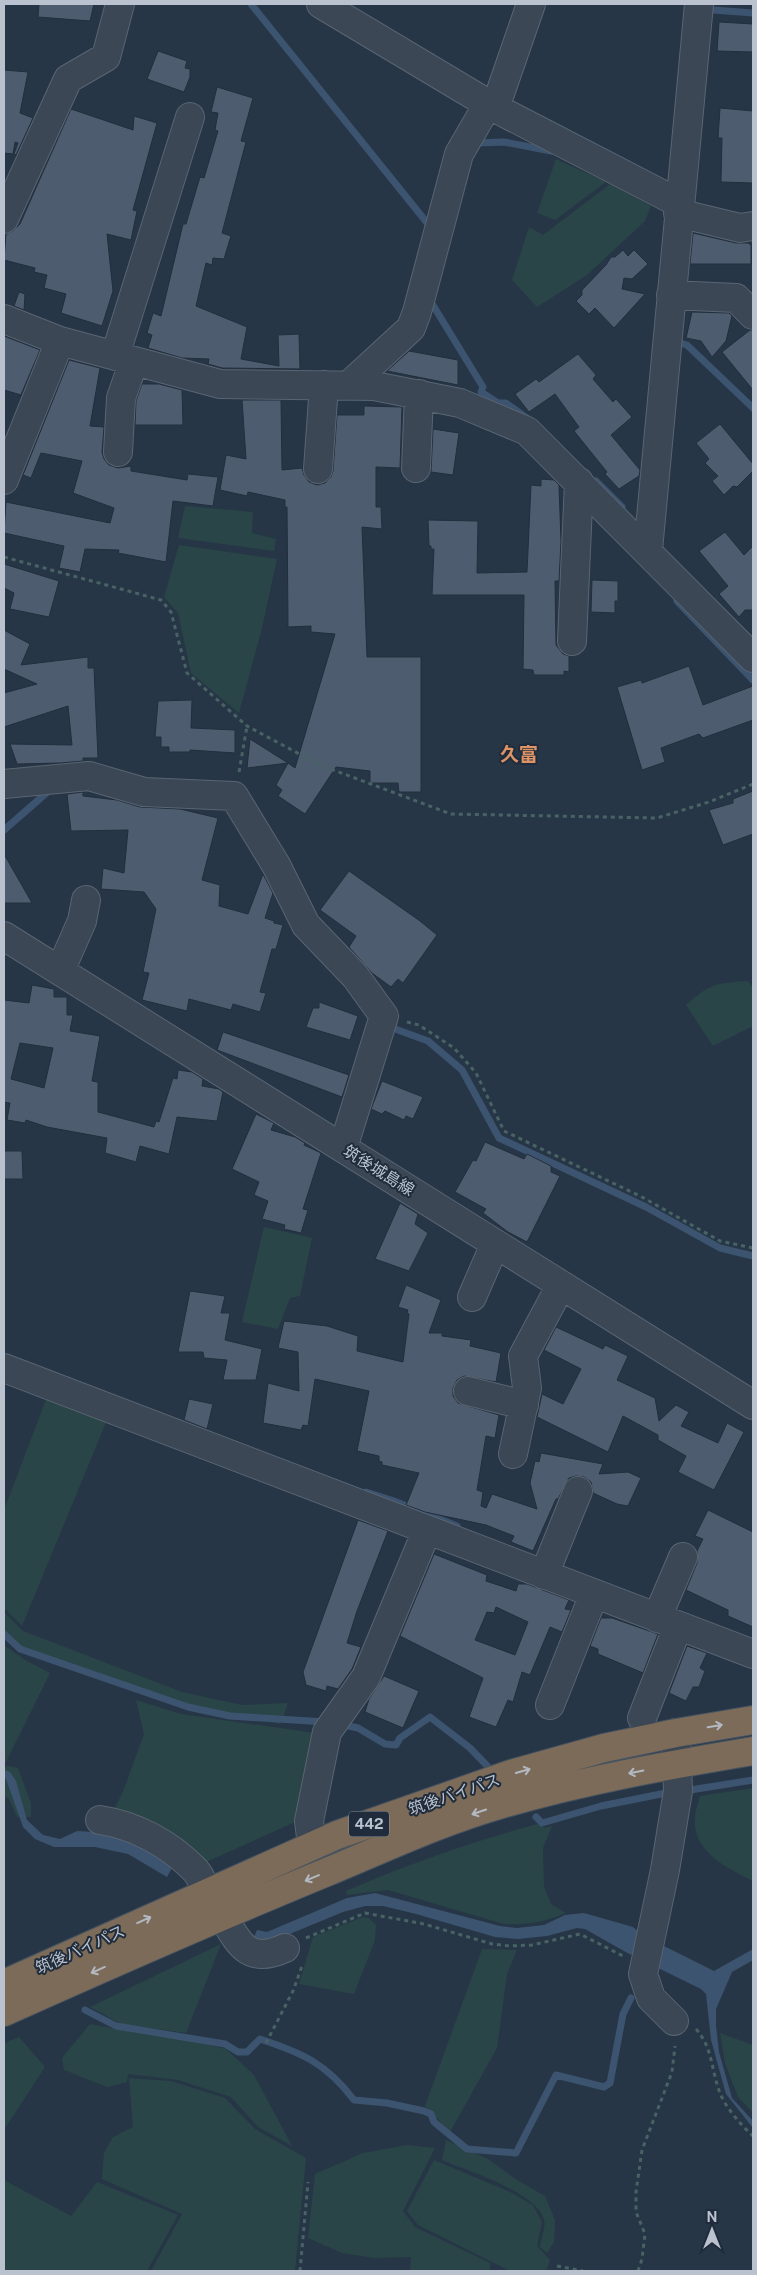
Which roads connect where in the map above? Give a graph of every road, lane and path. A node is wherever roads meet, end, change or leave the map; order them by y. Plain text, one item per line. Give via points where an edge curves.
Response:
1 (120, 4) edge
2 (321, 4) edge
3 (530, 4) edge
4 (699, 4) edge
5 (492, 106) junction
6 (190, 117) dead end
7 (679, 208) junction
8 (4, 219) edge
9 (753, 226) edge
10 (671, 296) junction
11 (753, 314) edge
12 (4, 318) edge
13 (60, 341) junction
14 (124, 358) junction
15 (336, 385) junction
16 (418, 394) junction
17 (118, 452) dead end
18 (416, 468) dead end
19 (318, 469) dead end
20 (4, 480) edge
21 (579, 482) junction
22 (648, 550) junction
23 (4, 557) edge
24 (572, 641) dead end
25 (753, 658) edge
26 (247, 726) junction
27 (4, 784) edge
28 (753, 784) edge
29 (234, 796) junction
30 (86, 900) dead end
31 (4, 936) edge
32 (60, 971) junction
33 (384, 1016) junction
34 (343, 1148) junction
35 (496, 1244) junction
36 (753, 1248) edge
37 (561, 1285) junction
38 (472, 1297) dead end
39 (4, 1368) edge
40 (468, 1391) dead end
41 (524, 1405) junction
42 (753, 1405) edge
43 (513, 1454) dead end
44 (578, 1491) dead end
45 (428, 1530) junction
46 (683, 1557) dead end
47 (544, 1574) junction
48 (594, 1594) junction
49 (668, 1622) junction
50 (753, 1654) edge
51 (550, 1705) dead end
52 (642, 1718) dead end
53 (753, 1720) edge
54 (676, 1733) junction
55 (753, 1751) edge
56 (679, 1763) junction
57 (100, 1820) dead end
58 (337, 1834) junction
59 (312, 1845) junction
60 (349, 1863) junction
61 (208, 1891) junction
62 (222, 1915) junction
63 (310, 1936) junction
64 (299, 1950) junction
65 (644, 1966) junction
66 (4, 1984) edge
67 (4, 2012) edge
68 (674, 2021) junction
69 (266, 2042) dead end
70 (753, 2136) edge
71 (308, 2182) dead end
72 (557, 2266) dead end
73 (300, 2271) edge
74 (583, 2271) edge
75 (638, 2271) edge

1 - 8 street via 106,58 68,79
2 - 5 street
3 - 5 street
4 - 7 street
5 - 7 street
5 - 15 street via 458,154 410,328
6 - 14 street
7 - 9 street via 740,228
7 - 10 street
10 - 11 street via 736,298
10 - 22 street
12 - 13 street
13 - 14 street
13 - 20 street
14 - 15 street via 220,384
14 - 17 street
15 - 16 street via 374,386
15 - 19 street
16 - 18 street
16 - 21 street via 460,403 527,431
21 - 22 street
21 - 24 street
22 - 25 street
23 - 26 path via 161,600 171,612 187,673
26 - 28 path via 320,765 451,814 657,818
26 - 29 path
27 - 29 street via 89,776 144,792
29 - 33 street via 276,864 306,925 355,976
30 - 32 street via 82,921
31 - 32 street, 筑後城島線
32 - 34 street, 筑後城島線
33 - 34 street
33 - 36 path via 419,1025 454,1048 476,1073 504,1131 642,1197 720,1241
34 - 35 street, 筑後城島線
35 - 37 street, 筑後城島線
35 - 38 street
37 - 41 street via 523,1356 528,1388
37 - 42 street, 筑後城島線
39 - 45 street
40 - 41 street
41 - 43 street
44 - 47 street
45 - 47 street
45 - 59 street via 366,1678 327,1732 309,1821
46 - 49 street
47 - 48 street
48 - 49 street
48 - 51 street
49 - 50 street
49 - 52 street
54 -> 53 highway, 筑後バイパス / 442
54 - 56 street
58 -> 54 highway, 筑後バイパス / 442 via 511,1774 604,1748
55 - 56 highway, 筑後バイパス / 442
56 -> 60 highway, 筑後バイパス / 442 via 502,1804
56 - 65 street via 678,1791 665,1870
57 - 61 street via 119,1823 150,1836 194,1868
58 - 59 highway, 筑後バイパス / 442
58 - 60 highway
59 - 61 highway, 筑後バイパス / 442
60 -> 62 highway, 筑後バイパス / 442
66 -> 61 highway, 筑後バイパス / 442
62 - 64 street via 240,1946 249,1951 262,1955
62 -> 67 highway, 筑後バイパス / 442
63 - 64 path
63 - 64 path
63 - 65 path via 365,1913 424,1924 501,1945 532,1945 580,1934
64 - 69 path via 293,1991
65 - 68 street via 643,1974 651,1998
68 - 70 path via 691,2024 705,2039 720,2094
68 - 75 path via 676,2042 672,2072 642,2150 636,2212 645,2234
71 - 73 path
72 - 74 path

